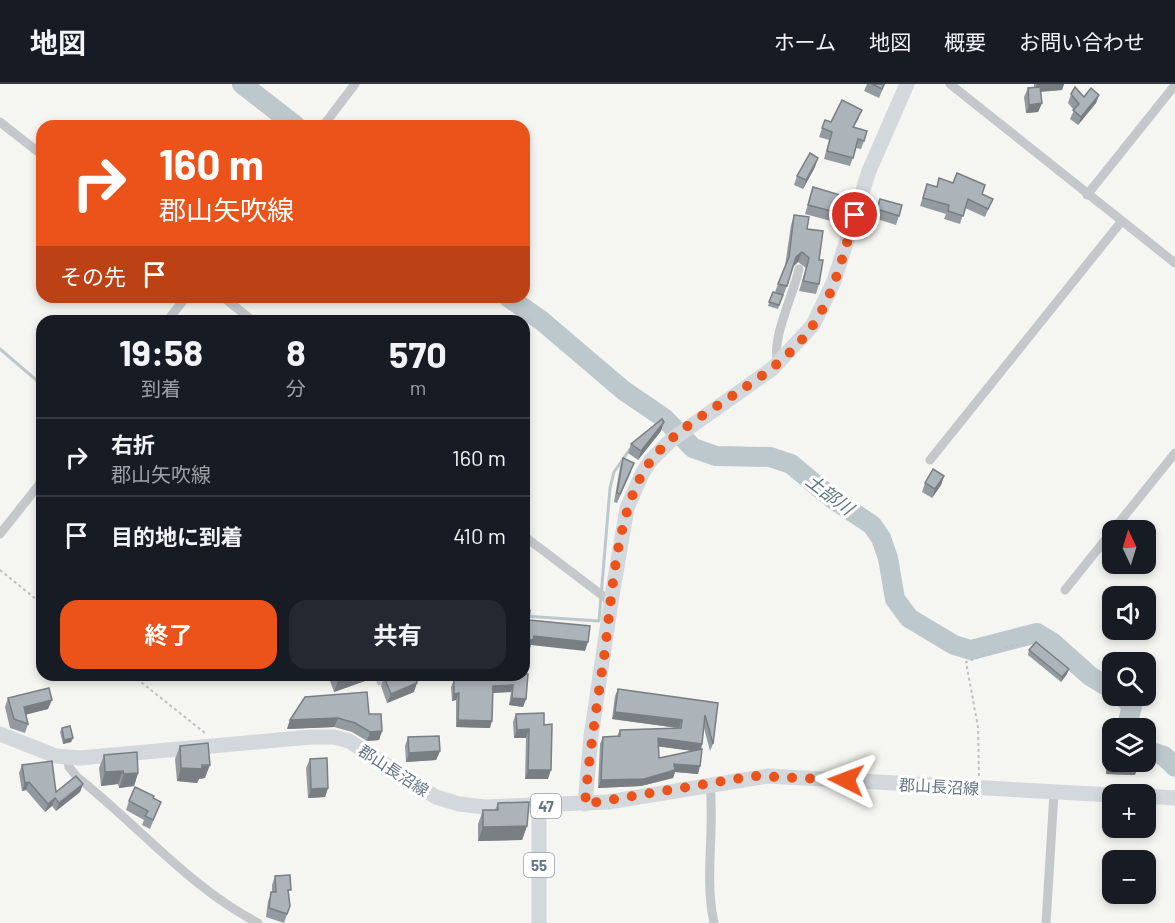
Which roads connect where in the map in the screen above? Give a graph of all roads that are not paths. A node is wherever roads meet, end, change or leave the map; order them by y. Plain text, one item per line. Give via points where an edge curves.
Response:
1 (355, 84) edge
2 (907, 84) edge
3 (950, 84) edge
4 (1175, 86) edge
5 (328, 120) edge
6 (0, 122) edge
7 (36, 149) edge
8 (1087, 195) junction
9 (1121, 222) junction
10 (1175, 263) edge
11 (799, 269) dead end
12 (181, 303) edge
13 (230, 303) edge
14 (172, 315) edge
15 (246, 315) edge
16 (778, 362) junction
17 (1175, 453) edge
18 (930, 460) dead end
19 (36, 489) edge
20 (0, 534) edge
21 (530, 541) edge
22 (1065, 590) dead end
23 (611, 602) junction
24 (0, 734) edge
25 (67, 757) junction
26 (710, 784) junction
27 (1054, 792) junction
28 (1102, 794) edge
29 (1156, 797) edge
30 (1175, 798) edge
31 (585, 804) junction
32 (540, 807) junction
33 (258, 923) edge
34 (539, 923) edge
35 (714, 923) edge
36 (1046, 923) edge

1 - 5 street
2 - 16 main road via 870,171 823,306 813,325
3 - 8 street
4 - 8 street
6 - 7 street
8 - 9 street
9 - 10 street
9 - 18 street
11 - 16 street via 778,334
12 - 14 street
13 - 15 street
16 - 23 main road via 695,421 651,460 627,508
17 - 22 street
19 - 20 street
21 - 23 street
23 - 31 main road
24 - 25 main road, 郡山長沼線 / 47
25 - 32 main road, 郡山長沼線 / 47 via 334,738 362,748 446,802
25 - 33 street via 77,777 194,879
26 - 27 main road, 郡山長沼線 / 47 via 768,776
26 - 31 main road, 郡山長沼線 / 47
26 - 35 street via 709,898
27 - 28 main road, 郡山長沼線 / 47
27 - 36 street
29 - 30 main road
31 - 32 main road, 郡山長沼線 / 47
32 - 34 main road, 55

